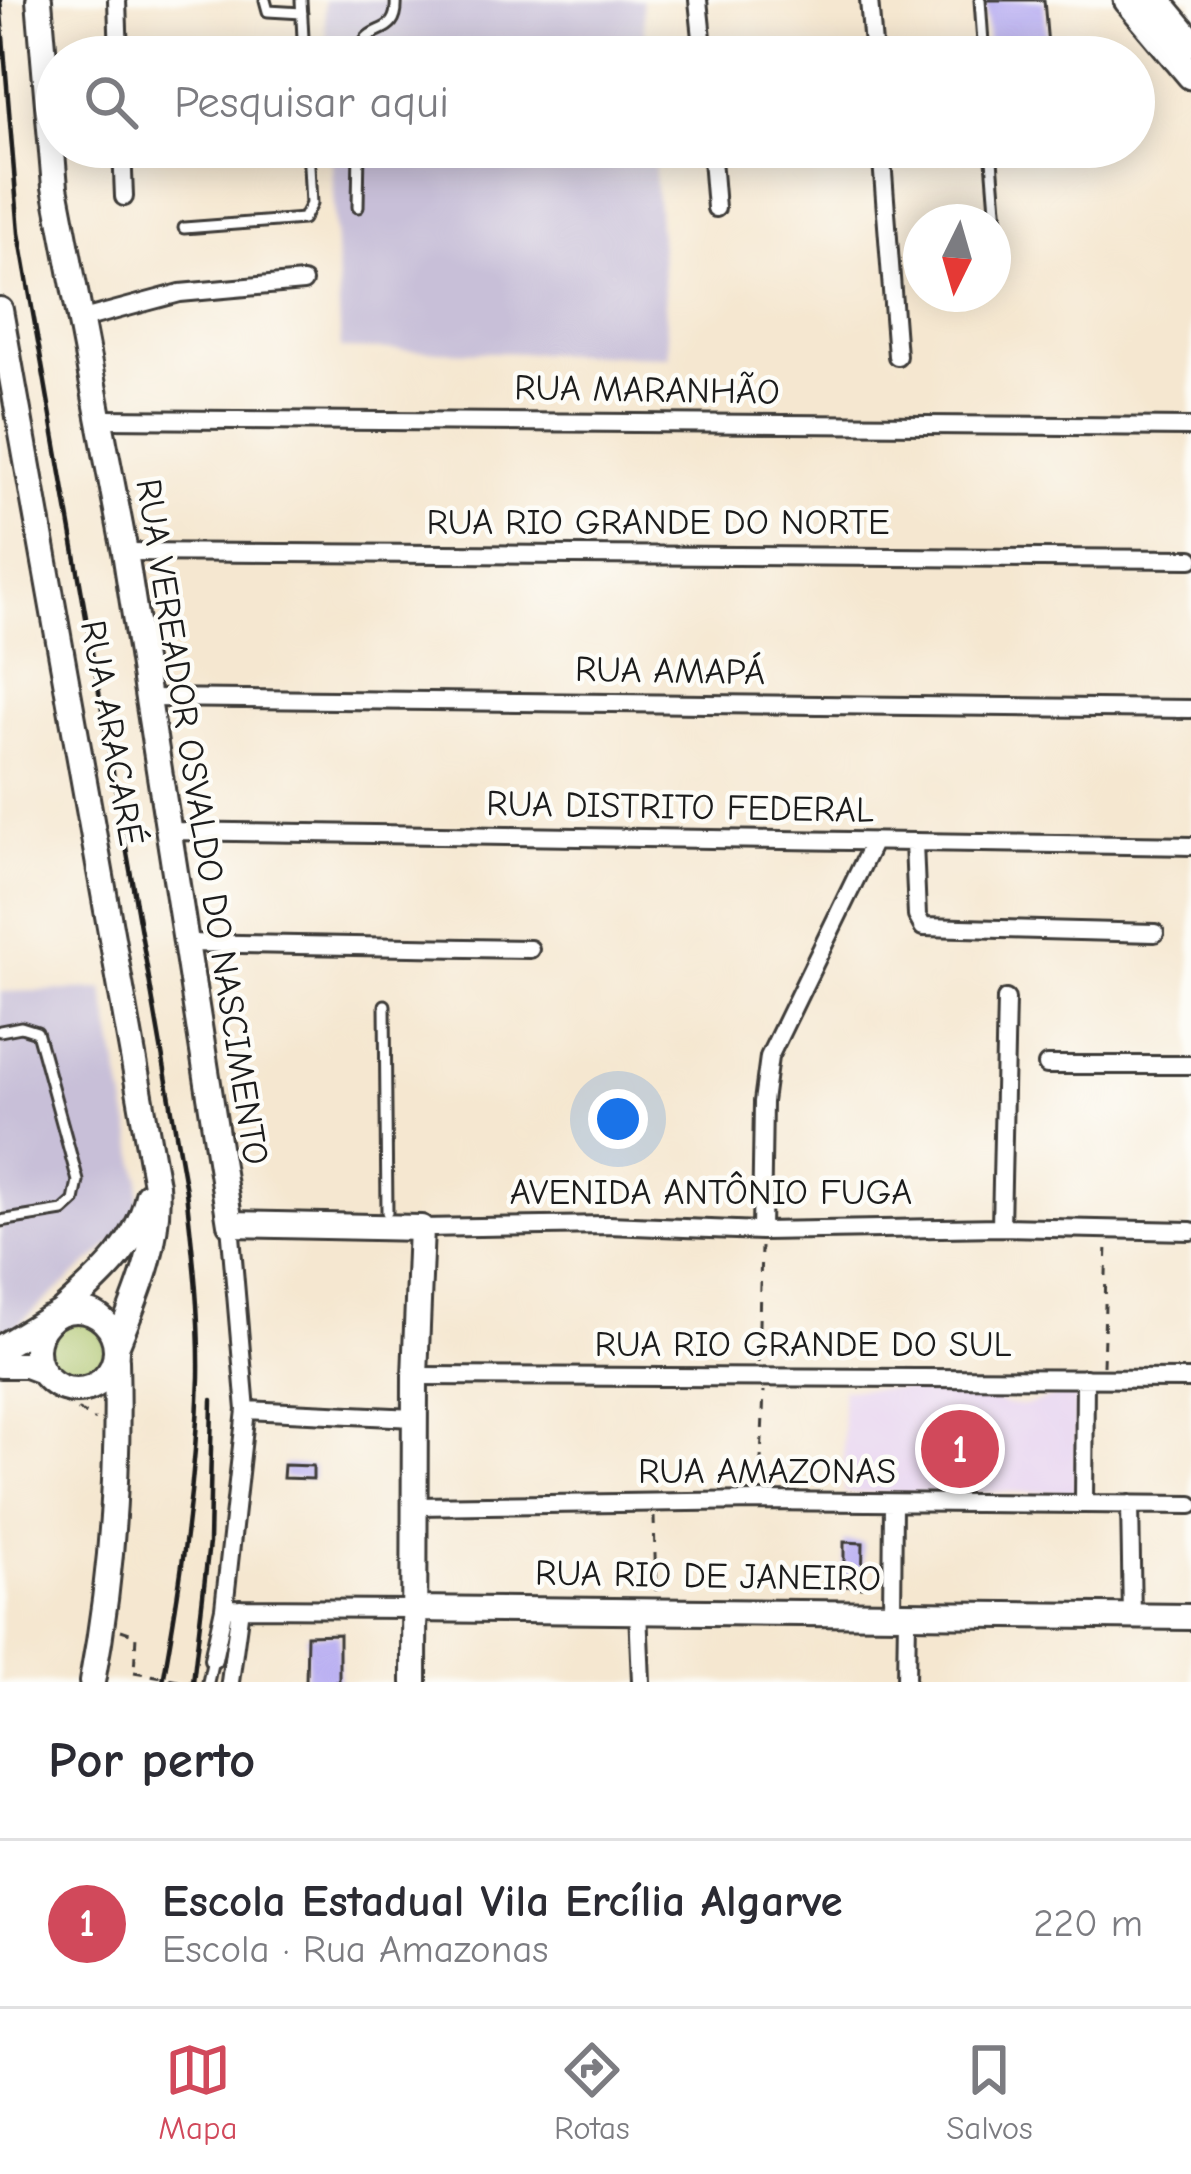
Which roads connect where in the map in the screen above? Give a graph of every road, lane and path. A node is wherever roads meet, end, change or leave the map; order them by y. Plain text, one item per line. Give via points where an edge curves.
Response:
1 (40, 0) edge
2 (117, 0) edge
3 (265, 0) edge
4 (301, 0) edge
5 (396, 0) edge
6 (698, 0) edge
7 (869, 0) edge
8 (980, 0) edge
9 (1128, 0) edge
10 (1156, 0) edge
11 (302, 13) junction
12 (43, 36) edge
13 (118, 36) edge
14 (303, 36) edge
15 (366, 36) edge
16 (702, 36) edge
17 (872, 36) edge
18 (983, 36) edge
19 (1191, 42) edge
20 (1191, 76) edge
21 (53, 168) edge
22 (123, 168) edge
23 (309, 168) edge
24 (359, 168) edge
25 (713, 168) edge
26 (883, 168) edge
27 (993, 168) edge
28 (124, 197) dead end
29 (996, 204) edge
30 (358, 207) dead end
31 (716, 208) dead end
32 (184, 228) dead end
33 (303, 282) dead end
34 (0, 310) edge
35 (83, 319) junction
36 (897, 356) dead end
37 (102, 419) junction
38 (1191, 427) edge
39 (125, 552) junction
40 (1191, 559) edge
41 (148, 698) junction
42 (1191, 709) edge
43 (167, 831) junction
44 (914, 843) junction
45 (872, 845) junction
46 (1191, 846) edge
47 (1156, 933) dead end
48 (186, 943) junction
49 (530, 949) dead end
50 (1006, 999) dead end
51 (385, 1005) dead end
52 (0, 1031) edge
53 (1047, 1065) dead end
54 (1191, 1065) edge
55 (152, 1169) junction
56 (387, 1220) junction
57 (0, 1221) edge
58 (230, 1224) junction
59 (1001, 1227) junction
60 (421, 1228) junction
61 (1108, 1230) junction
62 (1191, 1231) edge
63 (761, 1232) junction
64 (55, 1316) junction
65 (1, 1349) edge
66 (116, 1353) junction
67 (415, 1376) junction
68 (38, 1377) junction
69 (761, 1377) junction
70 (1094, 1378) junction
71 (1191, 1378) edge
72 (63, 1388) junction
73 (246, 1410) junction
74 (414, 1418) junction
75 (109, 1435) junction
76 (759, 1501) junction
77 (1084, 1503) junction
78 (654, 1504) junction
79 (893, 1504) junction
80 (1130, 1504) junction
81 (1191, 1505) edge
82 (416, 1506) junction
83 (232, 1608) junction
84 (413, 1609) junction
85 (648, 1611) junction
86 (900, 1615) junction
87 (1132, 1617) junction
88 (1191, 1617) edge
89 (136, 1634) dead end
90 (213, 1659) joint
91 (176, 1681) edge
92 (92, 1682) edge
93 (190, 1682) edge
94 (208, 1682) edge
95 (230, 1682) edge
96 (414, 1682) edge
97 (641, 1682) edge
98 (906, 1682) edge

1 - 12 street, RUA VEREADOR OSVALDO DO NASCIMENTO
2 - 13 street
3 - 11 lane via 268,11
4 - 11 lane
5 - 15 lane via 393,25
6 - 16 street
7 - 17 street
8 - 18 lane
9 - 20 main road
10 - 19 main road
11 - 14 lane
21 - 35 street, RUA VEREADOR OSVALDO DO NASCIMENTO
22 - 28 street
23 - 32 lane via 311,204 303,219
24 - 30 lane
25 - 31 street
26 - 36 street
27 - 29 lane
33 - 35 street via 180,293
34 - 55 street, RUA ARACARÉ
35 - 37 street, RUA VEREADOR OSVALDO DO NASCIMENTO
37 - 38 street, RUA MARANHÃO
37 - 39 street, RUA VEREADOR OSVALDO DO NASCIMENTO
39 - 40 street, RUA RIO GRANDE DO NORTE
39 - 41 street, RUA VEREADOR OSVALDO DO NASCIMENTO
41 - 42 street, RUA AMAPÁ
41 - 43 street, RUA VEREADOR OSVALDO DO NASCIMENTO
43 - 45 street, RUA DISTRITO FEDERAL
43 - 48 street, RUA VEREADOR OSVALDO DO NASCIMENTO
44 - 45 street, RUA DISTRITO FEDERAL
44 - 46 street, RUA DISTRITO FEDERAL
44 - 47 street via 923,927
45 - 63 street via 769,1057
48 - 49 street
48 - 58 street, RUA VEREADOR OSVALDO DO NASCIMENTO
50 - 59 street
51 - 56 lane
52 - 57 lane via 37,1032 78,1181 63,1211
53 - 54 street
55 - 64 street, RUA ARACARÉ via 142,1219 127,1245
55 - 66 street, RUA ARACARÉ via 156,1227
56 - 58 street, AVENIDA ANTÔNIO FUGA
56 - 60 street, AVENIDA ANTÔNIO FUGA
58 - 73 street, RUA VEREADOR OSVALDO DO NASCIMENTO
59 - 61 street, AVENIDA ANTÔNIO FUGA
59 - 63 street, AVENIDA ANTÔNIO FUGA
60 - 63 street, AVENIDA ANTÔNIO FUGA
60 - 67 street
61 - 62 street, AVENIDA ANTÔNIO FUGA
61 - 70 path
63 - 69 path
64 - 65 street
64 - 66 street via 97,1315
64 - 68 street via 36,1343
65 - 68 street
66 - 72 street via 101,1381
66 - 75 street
67 - 69 street, RUA RIO GRANDE DO SUL
67 - 74 street
68 - 72 street
68 - 75 path
69 - 70 street, RUA RIO GRANDE DO SUL
69 - 76 path
70 - 71 street, RUA RIO GRANDE DO SUL
70 - 77 street
72 - 75 street via 103,1415
73 - 74 street
73 - 83 street, RUA VEREADOR OSVALDO DO NASCIMENTO
74 - 82 street
75 - 92 street via 105,1598
76 - 78 street, RUA AMAZONAS
76 - 79 street, RUA AMAZONAS
77 - 79 street, RUA AMAZONAS
77 - 80 street, RUA AMAZONAS
78 - 82 street, RUA AMAZONAS
78 - 85 path
79 - 86 street
80 - 81 street, RUA AMAZONAS
80 - 87 street
82 - 84 street
83 - 84 street, RUA RIO DE JANEIRO
83 - 90 street, RUA VEREADOR OSVALDO DO NASCIMENTO
83 - 95 street
84 - 85 street, RUA RIO DE JANEIRO
84 - 96 street
85 - 86 street, RUA RIO DE JANEIRO
85 - 97 street
86 - 87 street, RUA RIO DE JANEIRO
86 - 98 street
87 - 88 street, RUA RIO DE JANEIRO
89 - 91 path, bridge via 134,1672
90 - 94 lane
91 - 93 path, bridge

